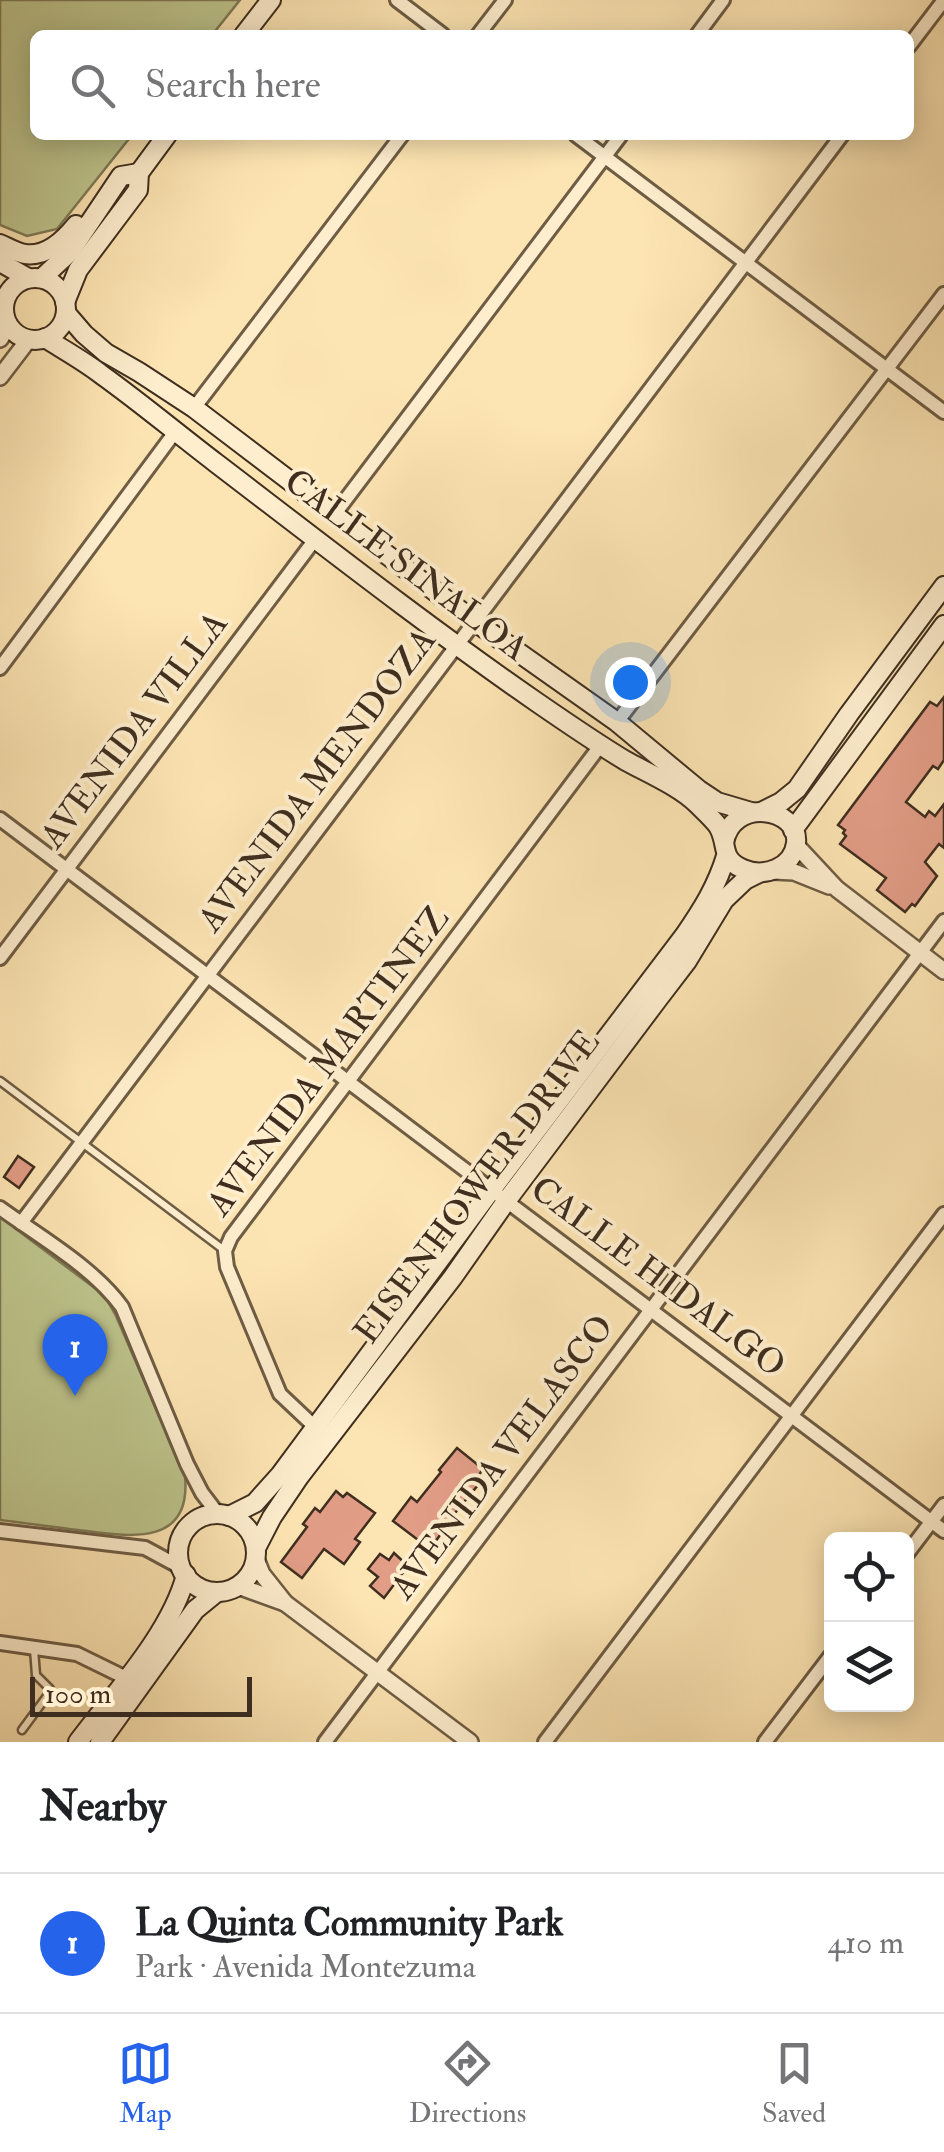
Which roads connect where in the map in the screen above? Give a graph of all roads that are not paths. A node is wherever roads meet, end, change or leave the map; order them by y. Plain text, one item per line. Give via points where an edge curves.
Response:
1 (270, 0) edge
2 (397, 0) edge
3 (504, 0) edge
4 (723, 0) edge
5 (944, 0) edge
6 (248, 30) edge
7 (437, 30) edge
8 (482, 30) edge
9 (700, 30) edge
10 (914, 39) edge
11 (163, 140) edge
12 (398, 140) edge
13 (583, 140) edge
14 (617, 140) edge
15 (838, 140) edge
16 (605, 156) junction
17 (138, 172) junction
18 (108, 194) junction
19 (0, 244) edge
20 (0, 262) edge
21 (746, 262) junction
22 (35, 278) junction
23 (944, 294) edge
24 (2, 298) edge
25 (65, 308) junction
26 (4, 332) edge
27 (37, 339) junction
28 (888, 369) junction
29 (0, 377) edge
30 (194, 408) junction
31 (944, 412) edge
32 (176, 432) junction
33 (334, 514) junction
34 (316, 538) junction
35 (944, 586) edge
36 (474, 621) junction
37 (944, 624) edge
38 (457, 644) junction
39 (0, 668) edge
40 (618, 722) junction
41 (600, 746) junction
42 (757, 811) junction
43 (0, 819) edge
44 (794, 838) junction
45 (725, 849) junction
46 (66, 869) junction
47 (766, 872) junction
48 (837, 890) junction
49 (944, 921) edge
50 (920, 953) junction
51 (0, 958) edge
52 (944, 971) edge
53 (207, 975) junction
54 (0, 1081) edge
55 (349, 1083) junction
56 (81, 1142) junction
57 (499, 1194) junction
58 (0, 1208) edge
59 (944, 1214) edge
60 (20, 1222) junction
61 (225, 1251) junction
62 (651, 1310) junction
63 (792, 1416) junction
64 (315, 1427) junction
65 (944, 1505) edge
66 (223, 1515) junction
67 (932, 1521) junction
68 (0, 1531) edge
69 (944, 1531) edge
70 (914, 1544) edge
71 (256, 1553) junction
72 (184, 1572) junction
73 (238, 1586) junction
74 (217, 1592) junction
75 (285, 1603) junction
76 (0, 1643) edge
77 (34, 1648) junction
78 (824, 1665) edge
79 (378, 1672) junction
80 (133, 1684) junction
81 (22, 1730) dead end
82 (78, 1742) edge
83 (100, 1742) edge
84 (325, 1742) edge
85 (470, 1742) edge
86 (546, 1742) edge
87 (765, 1742) edge

1 - 6 main road
2 - 7 street
3 - 8 street
4 - 9 street
5 - 10 street
11 - 17 main road
12 - 30 street
13 - 16 street
14 - 16 street
15 - 21 street, AVENIDA MENDOZA
16 - 21 street
16 - 33 street
17 - 18 main road via 120,176
17 - 25 main road via 138,190 78,270
18 - 19 main road via 54,246 26,254
18 - 22 main road via 70,252
20 - 22 main road
21 - 28 street
21 - 36 street, AVENIDA MENDOZA
22 - 24 main road
22 - 25 main road via 57,287
23 - 28 street
24 - 26 main road
25 - 27 main road via 59,328
25 - 30 main road, CALLE SINALOA via 106,353
26 - 27 main road
27 - 29 street
27 - 32 main road, CALLE SINALOA via 101,374
28 - 31 street
28 - 40 street
30 - 33 main road, CALLE SINALOA
32 - 34 main road, CALLE SINALOA
32 - 39 street
33 - 36 main road, CALLE SINALOA
34 - 38 main road, CALLE SINALOA
34 - 46 street, AVENIDA VILLA
35 - 42 main road via 797,789
36 - 38 street, AVENIDA MENDOZA
36 - 40 main road, CALLE SINALOA
37 - 44 main road
38 - 41 main road, CALLE SINALOA
38 - 53 street, AVENIDA MENDOZA
40 - 42 main road, CALLE SINALOA via 717,802
41 - 45 main road, CALLE SINALOA via 694,800 719,827
41 - 55 street, AVENIDA MARTINEZ
42 - 44 main road via 780,817
42 - 45 main road via 734,822
43 - 46 street, CALLE HIDALGO
44 - 47 main road via 788,861
44 - 48 street
45 - 47 main road via 744,870
45 - 57 main road, EISENHOWER DRIVE via 710,897
46 - 51 street, AVENIDA VILLA
46 - 53 street, CALLE HIDALGO
47 - 48 street via 794,872
47 - 57 main road, EISENHOWER DRIVE via 724,900 677,974
48 - 50 street
49 - 50 street, AVENIDA VELASCO
50 - 52 street
50 - 62 street, AVENIDA VELASCO
53 - 55 street, CALLE HIDALGO
53 - 56 street, AVENIDA MENDOZA
54 - 56 lane
55 - 57 street, CALLE HIDALGO
55 - 61 street, AVENIDA MARTINEZ
56 - 60 street, AVENIDA MENDOZA
56 - 61 lane
57 - 62 street, CALLE HIDALGO
57 - 64 main road, EISENHOWER DRIVE
57 - 71 main road, EISENHOWER DRIVE via 453,1277 299,1476
58 - 60 street
59 - 63 street
60 - 66 street via 94,1276 122,1306 187,1464 202,1494
61 - 64 street, AVENIDA MARTINEZ via 226,1268 280,1394
62 - 63 street, CALLE HIDALGO
62 - 79 street, AVENIDA VELASCO
63 - 67 street, CALLE HIDALGO
63 - 86 street
64 - 66 main road, EISENHOWER DRIVE via 262,1497
65 - 67 street
66 - 71 main road via 247,1528
66 - 72 main road, EISENHOWER DRIVE via 197,1520 182,1536 178,1558
67 - 69 street, CALLE HIDALGO
67 - 70 street
68 - 72 street via 145,1548
71 - 73 main road, EISENHOWER DRIVE via 253,1570
71 - 75 street via 262,1574
72 - 74 main road
72 - 80 main road, EISENHOWER DRIVE via 178,1602
73 - 74 main road
73 - 75 street
74 - 80 main road, EISENHOWER DRIVE
75 - 79 street
76 - 77 street
77 - 80 street via 77,1654
77 - 81 lane via 36,1675 50,1692
78 - 87 street
79 - 84 street, AVENIDA VELASCO
79 - 85 street
80 - 82 main road, EISENHOWER DRIVE
80 - 83 main road, EISENHOWER DRIVE

